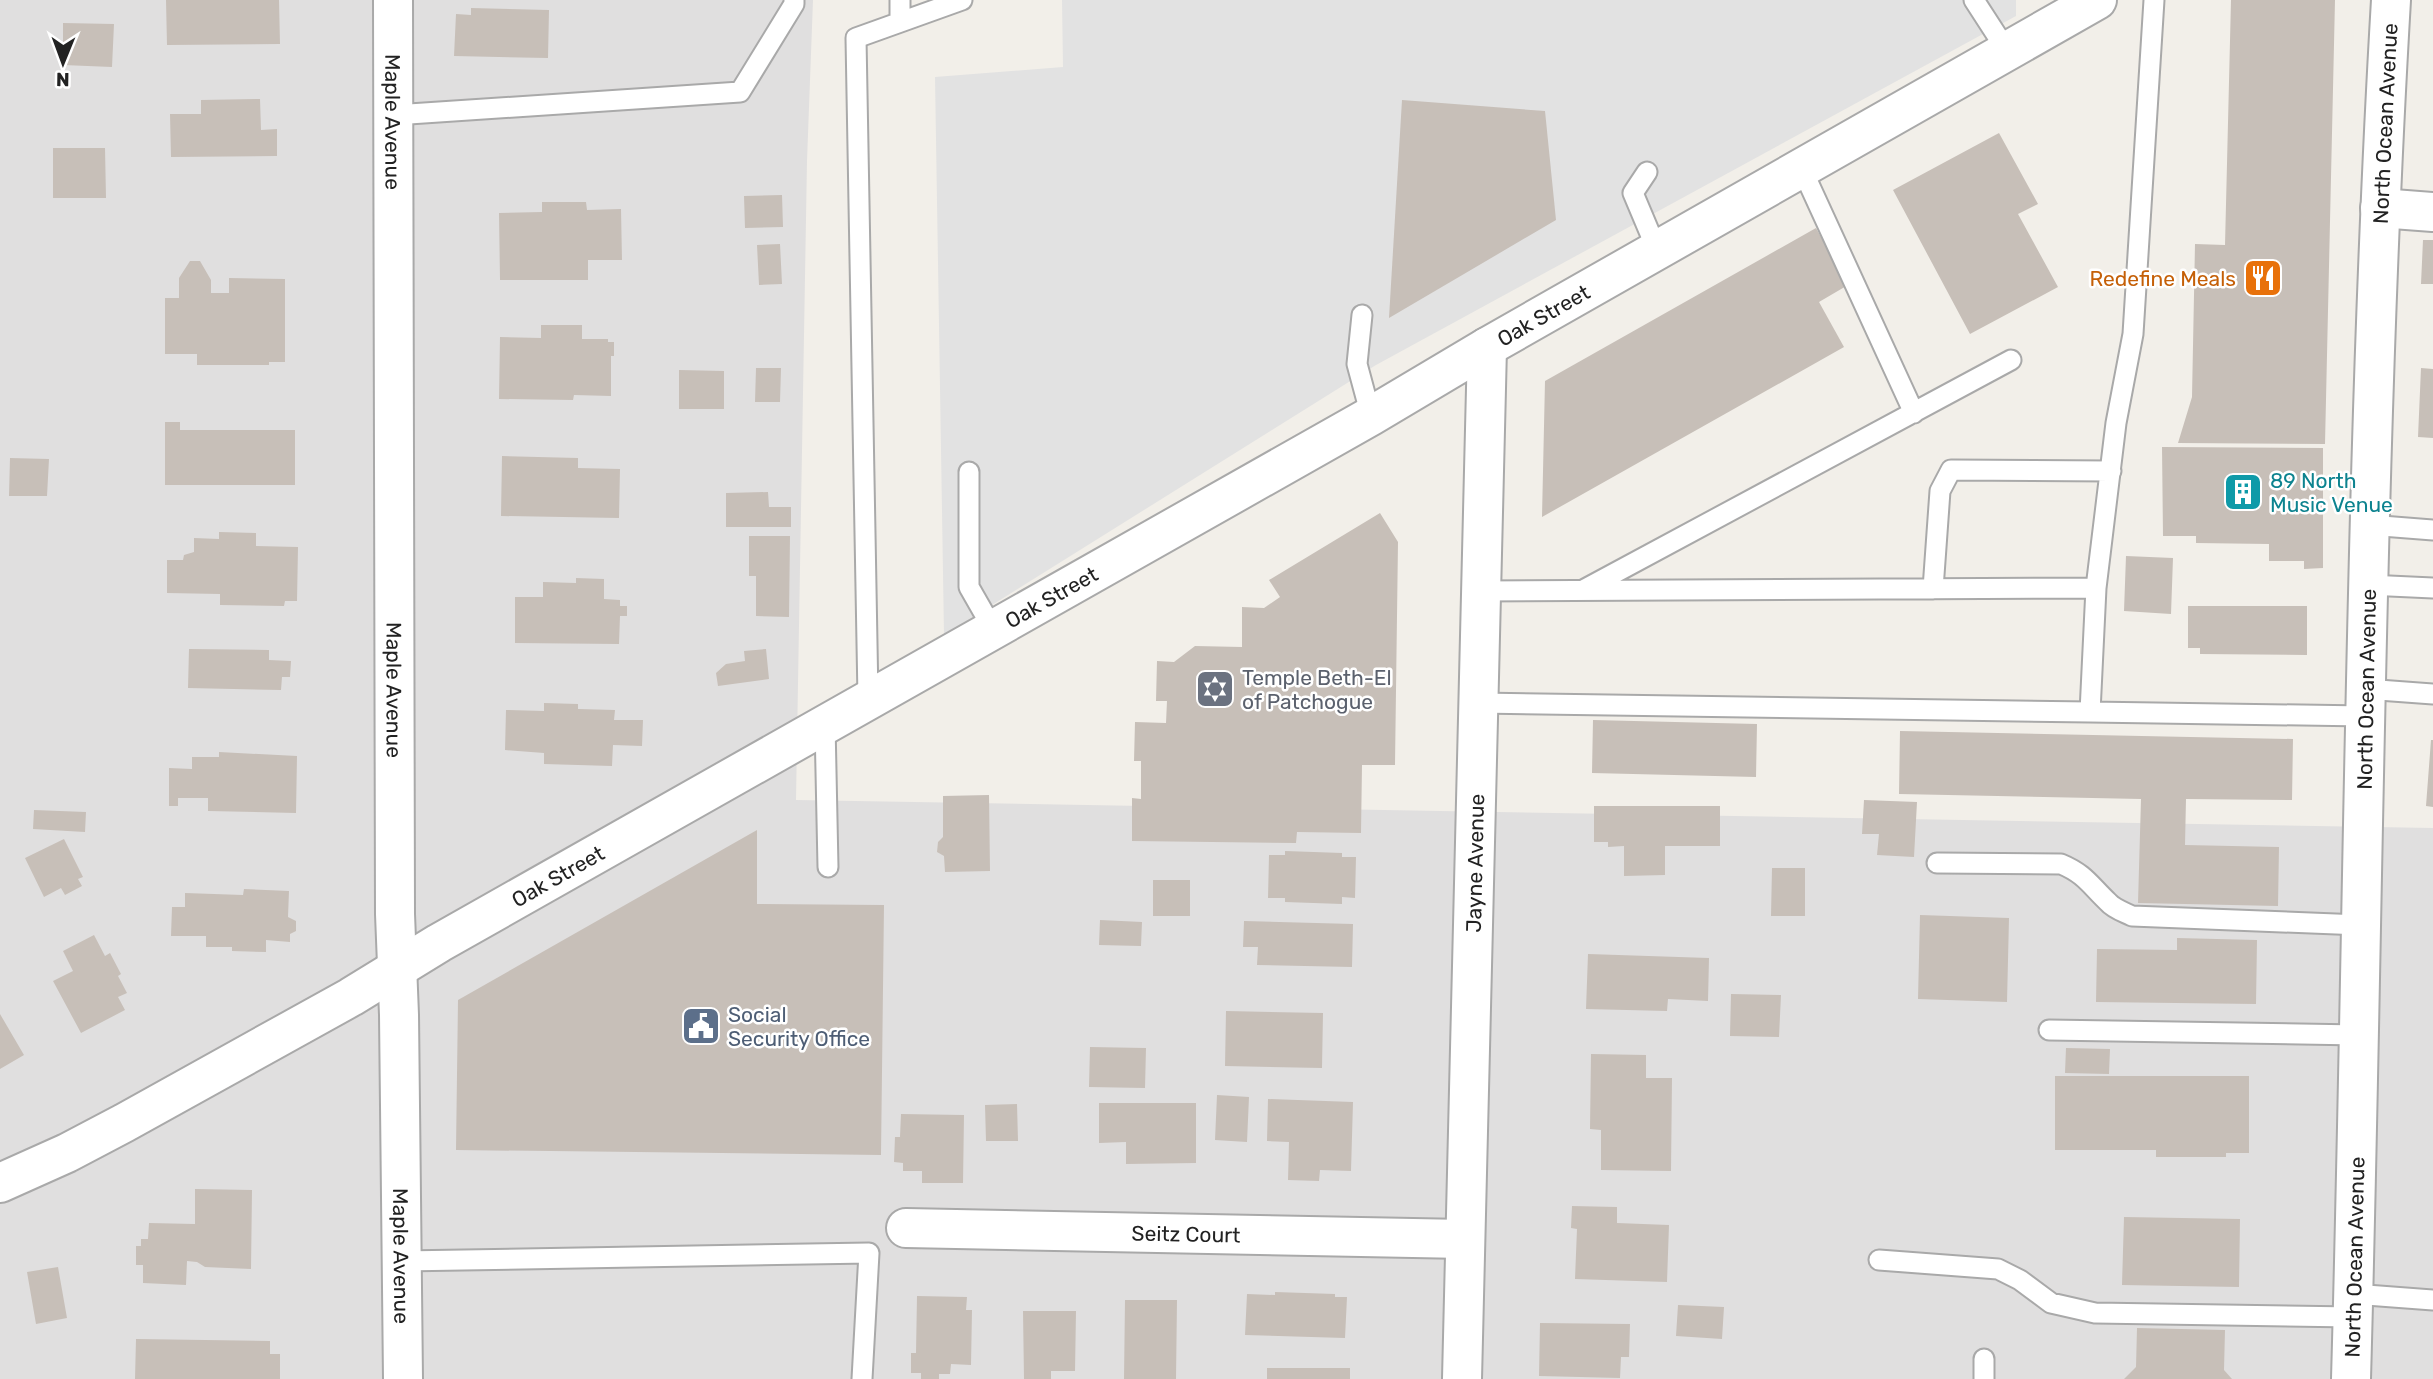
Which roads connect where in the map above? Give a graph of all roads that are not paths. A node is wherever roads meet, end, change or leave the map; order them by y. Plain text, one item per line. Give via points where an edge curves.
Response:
1 (393, 0) edge
2 (794, 0) edge
3 (900, 0) edge
4 (962, 0) edge
5 (1974, 0) edge
6 (2098, 0) edge
7 (2154, 0) edge
8 (2391, 0) edge
9 (900, 22) junction
10 (2007, 51) junction
11 (394, 115) junction
12 (1802, 169) junction
13 (1647, 172) dead end
14 (2380, 208) junction
15 (2433, 212) edge
16 (1657, 250) junction
17 (1362, 315) dead end
18 (1487, 347) junction
19 (2011, 360) dead end
20 (1914, 413) junction
21 (1371, 416) junction
22 (2111, 471) junction
23 (969, 472) dead end
24 (2369, 525) junction
25 (2433, 530) edge
26 (2368, 585) junction
27 (2096, 588) junction
28 (1933, 589) junction
29 (2433, 589) edge
30 (1481, 591) junction
31 (1581, 591) junction
32 (993, 629) junction
33 (2433, 694) edge
34 (868, 698) junction
35 (2365, 702) junction
36 (1478, 703) junction
37 (2090, 712) junction
38 (824, 724) junction
39 (1937, 863) dead end
40 (828, 867) dead end
41 (2361, 925) junction
42 (398, 969) junction
43 (2049, 1030) dead end
44 (2358, 1035) junction
45 (0, 1183) edge
46 (906, 1228) dead end
47 (1465, 1239) junction
48 (1880, 1260) dead end
49 (402, 1261) junction
50 (2433, 1300) edge
51 (2353, 1305) junction
52 (1984, 1359) dead end
53 (403, 1379) edge
54 (862, 1379) edge
55 (1462, 1379) edge
56 (1984, 1379) edge
57 (2351, 1379) edge

1 - 11 street, Maple Avenue
2 - 11 lane via 740,92
3 - 9 lane
4 - 9 lane
5 - 10 lane
6 - 10 street, Oak Street
7 - 22 lane via 2133,334
8 - 14 street, North Ocean Avenue
9 - 34 lane via 856,38
10 - 12 street, Oak Street
11 - 42 street, Maple Avenue
12 - 16 street, Oak Street
12 - 20 lane
13 - 16 lane via 1633,193
14 - 15 street
14 - 24 street, North Ocean Avenue
16 - 18 street, Oak Street
17 - 21 lane via 1357,364
18 - 21 street, Oak Street
18 - 30 street, Jayne Avenue
19 - 20 lane
20 - 31 lane
21 - 32 street, Oak Street
22 - 27 lane
22 - 28 lane via 1951,470 1940,491
23 - 32 lane via 968,587
24 - 25 lane
24 - 26 street, North Ocean Avenue
26 - 29 lane
26 - 35 street, North Ocean Avenue
27 - 28 lane
27 - 37 lane
28 - 31 lane
30 - 31 lane
30 - 36 street, Jayne Avenue
32 - 34 street, Oak Street
33 - 35 lane
34 - 38 street, Oak Street
35 - 37 lane
35 - 41 street, North Ocean Avenue
36 - 37 lane
36 - 47 street, Jayne Avenue
38 - 40 lane
38 - 42 street, Oak Street
39 - 41 lane via 2061,864 2078,871 2109,904 2132,916
41 - 44 street, North Ocean Avenue
42 - 45 street, Oak Street via 124,1123
42 - 49 street, Maple Avenue
43 - 44 lane
44 - 51 street, North Ocean Avenue
46 - 47 street, Seitz Court
47 - 55 street, Jayne Avenue
48 - 51 lane via 1998,1269 2051,1303 2095,1313
49 - 53 street, Maple Avenue
49 - 54 lane via 869,1253
50 - 51 lane
51 - 57 street, North Ocean Avenue
52 - 56 lane

